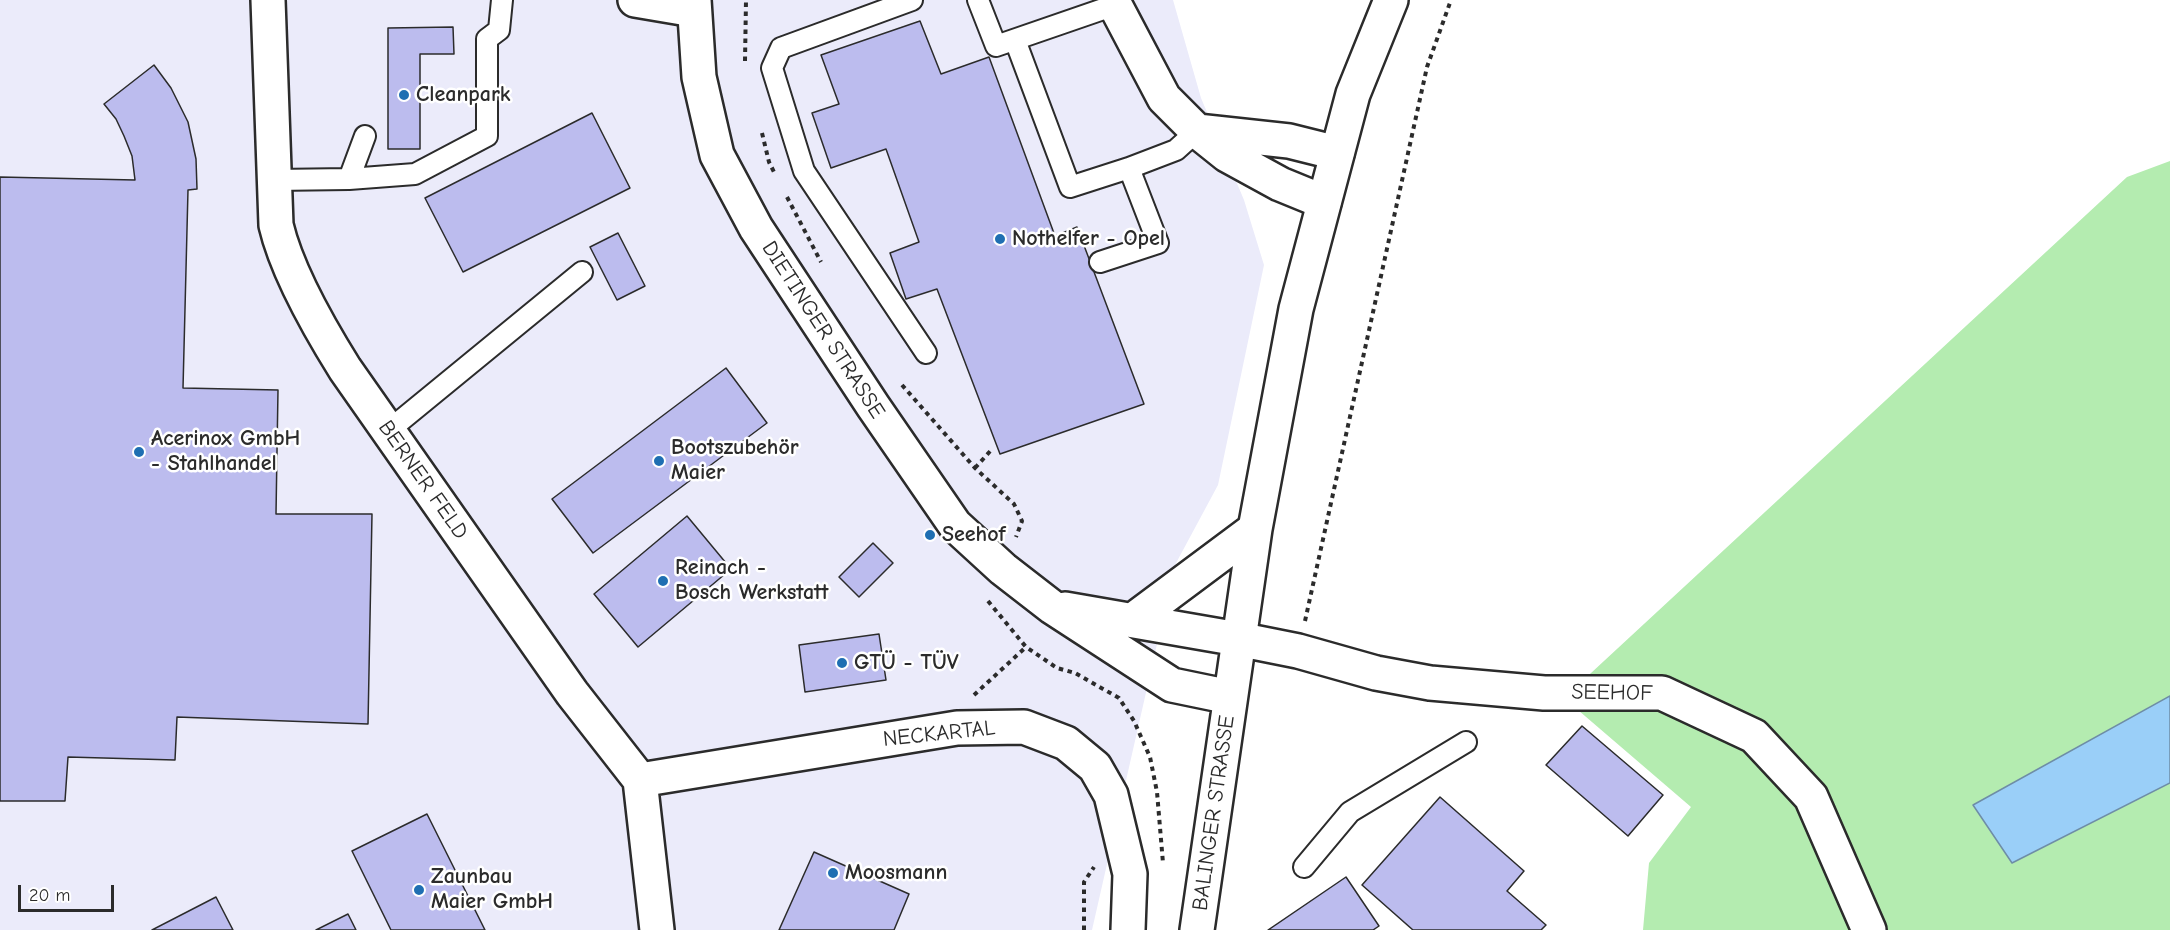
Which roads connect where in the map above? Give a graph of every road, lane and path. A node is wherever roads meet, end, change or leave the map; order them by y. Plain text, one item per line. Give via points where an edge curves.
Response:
1 (268, 0) edge
2 (502, 0) edge
3 (635, 0) edge
4 (746, 0) edge
5 (912, 0) edge
6 (978, 0) edge
7 (1392, 0) edge
8 (1450, 0) edge
9 (694, 5) edge
10 (1115, 5) joint
11 (1015, 40) junction
12 (745, 65) dead end
13 (761, 130) dead end
14 (1197, 131) junction
15 (365, 136) dead end
16 (1337, 153) junction
17 (1129, 168) junction
18 (348, 179) junction
19 (274, 180) junction
20 (780, 183) dead end
21 (785, 193) dead end
22 (1324, 202) junction
23 (1100, 262) dead end
24 (822, 265) dead end
25 (582, 272) dead end
26 (926, 353) dead end
27 (898, 381) dead end
28 (388, 432) junction
29 (993, 448) dead end
30 (975, 468) junction
31 (1255, 529) junction
32 (1003, 569) junction
33 (1052, 607) junction
34 (1133, 620) junction
35 (1238, 639) junction
36 (1026, 647) junction
37 (1298, 651) junction
38 (1230, 697) junction
39 (957, 728) junction
40 (1466, 741) dead end
41 (640, 780) junction
42 (1162, 845) dead end
43 (1126, 854) junction
44 (1304, 867) dead end
45 (657, 930) edge
46 (1084, 930) edge
47 (1128, 930) edge
48 (1197, 930) edge
49 (1869, 930) edge

1 - 19 street, BERNER FELD
2 - 18 lane via 499,30 487,39 487,136 415,174
3 - 9 street
4 - 12 path
5 - 26 lane via 781,48 772,68 804,171
6 - 11 lane via 996,46
7 - 16 street, BALINGER STRASSE via 1353,94
8 - 37 path via 1427,67
9 - 32 street, DIETINGER STRASSE via 699,77 717,155 756,228 955,525
10 - 11 lane
10 - 14 street via 1164,98
11 - 17 lane via 1070,187
13 - 20 path via 769,162
14 - 16 street via 1289,141
14 - 17 lane via 1176,150
14 - 22 street via 1227,155
15 - 18 lane
16 - 22 street, BALINGER STRASSE
17 - 23 lane via 1158,243
18 - 19 lane
19 - 28 street, BERNER FELD via 276,225 282,251 329,345
21 - 24 path
22 - 31 street, BALINGER STRASSE via 1296,309
25 - 28 lane
27 - 30 path
28 - 41 street, BERNER FELD via 572,693
29 - 30 path
30 - 32 path via 1014,504 1022,521
31 - 34 street
31 - 35 street, BALINGER STRASSE
32 - 33 street, DIETINGER STRASSE
32 - 36 path via 988,602
33 - 34 street, DIETINGER STRASSE
33 - 38 street, DIETINGER STRASSE via 1172,685
34 - 35 street, DIETINGER STRASSE
35 - 37 street, SEEHOF
35 - 38 street, BALINGER STRASSE
36 - 39 path via 965,704
36 - 42 path via 1057,668 1075,673 1119,698 1150,757
37 - 49 street, SEEHOF via 1376,673 1430,683 1544,693 1662,693 1754,736 1811,797
38 - 48 street, BALINGER STRASSE
39 - 41 street, NECKARTAL
39 - 43 street, NECKARTAL via 1024,727 1066,743 1095,767 1111,795
40 - 44 lane via 1350,812
41 - 45 street
43 - 46 path via 1095,866 1084,882
43 - 47 street, NECKARTAL via 1130,874

